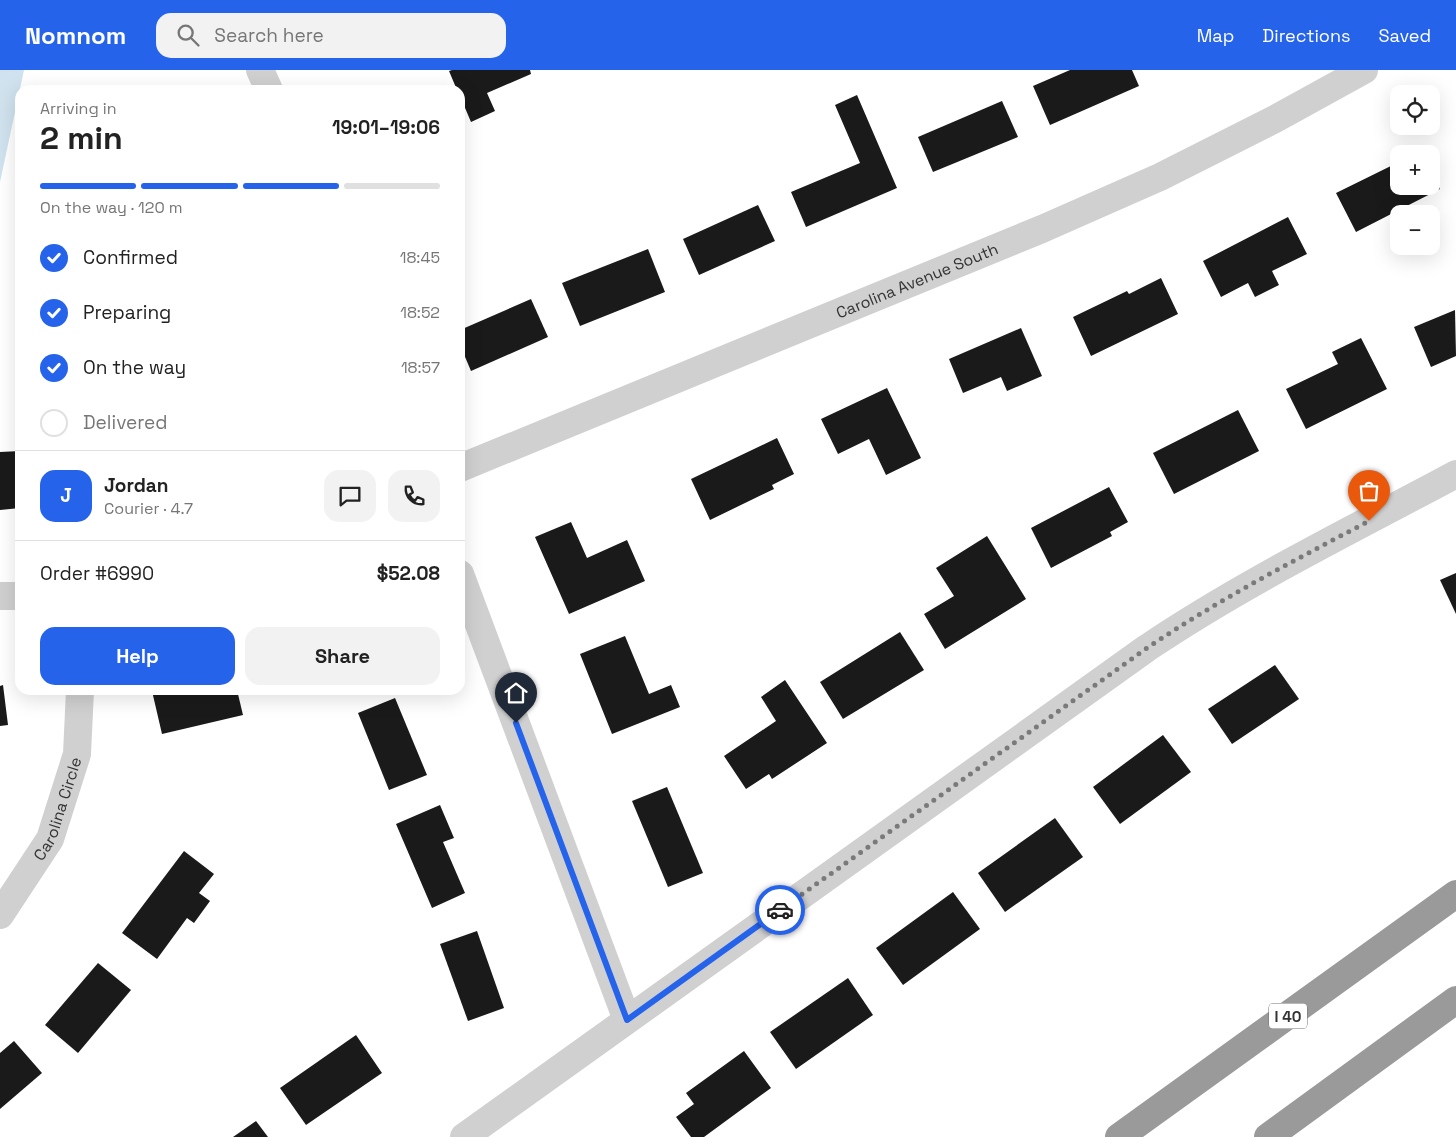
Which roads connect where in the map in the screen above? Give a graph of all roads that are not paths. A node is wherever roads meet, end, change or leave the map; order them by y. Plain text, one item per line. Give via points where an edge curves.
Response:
1 (1364, 70) edge
2 (465, 466) edge
3 (1456, 474) edge
4 (465, 587) edge
5 (0, 596) edge
6 (15, 596) edge
7 (80, 695) edge
8 (1456, 894) edge
9 (0, 915) edge
10 (1456, 1000) edge
11 (627, 1020) junction
12 (1426, 1022) junction
13 (464, 1137) edge
14 (1119, 1137) edge
15 (1268, 1137) edge
16 (1288, 1137) edge

1 - 2 street, Carolina Avenue South via 1275,119 1060,221
3 - 11 street via 1196,615
4 - 11 street
5 - 6 street
7 - 9 street, Carolina Circle via 77,754 50,839
8 - 14 highway, I 40
10 - 12 highway
11 - 13 street
12 - 15 highway
12 - 16 highway

